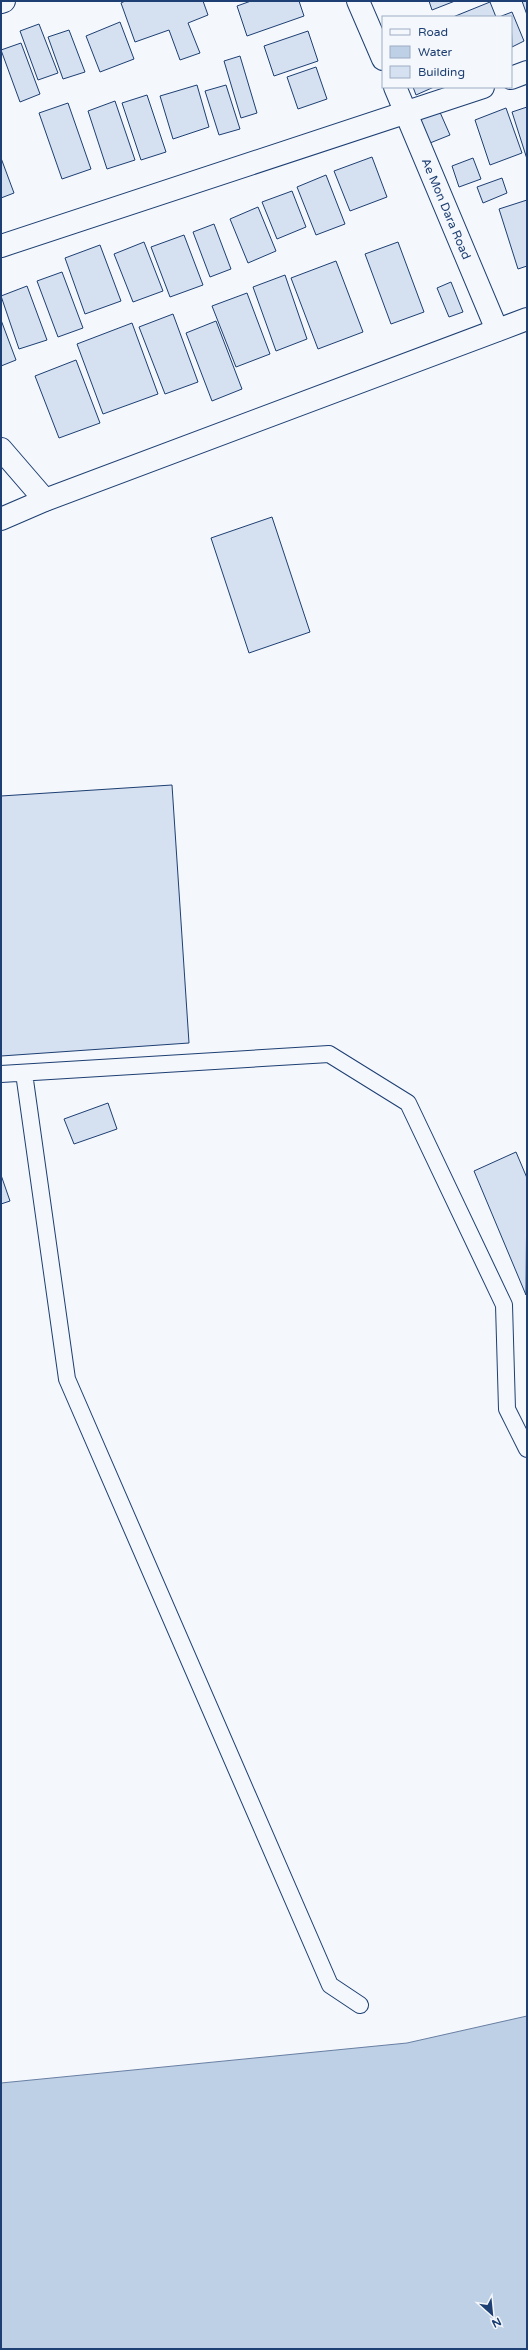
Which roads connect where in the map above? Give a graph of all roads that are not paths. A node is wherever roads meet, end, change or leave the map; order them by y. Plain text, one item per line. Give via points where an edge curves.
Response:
1 (4, 1) edge
2 (358, 1) edge
3 (1, 2) edge
4 (382, 57) edge
5 (527, 72) edge
6 (512, 78) edge
7 (395, 88) edge
8 (481, 88) edge
9 (407, 113) junction
10 (1, 246) edge
11 (527, 319) edge
12 (497, 330) junction
13 (1, 449) edge
14 (45, 500) junction
15 (1, 519) edge
16 (24, 1073) junction
17 (1, 1074) edge
18 (527, 1449) edge
19 (360, 2005) dead end

1 - 3 street
2 - 4 street
5 - 6 street
7 - 9 street, Ae Mon Dara Road
8 - 9 street
9 - 10 street
9 - 12 street, Ae Mon Dara Road
11 - 12 street
12 - 14 street
13 - 14 street
14 - 15 street
16 - 17 lane
16 - 18 lane via 329,1054 408,1103 504,1305 507,1409
16 - 19 lane via 67,1379 330,1985

